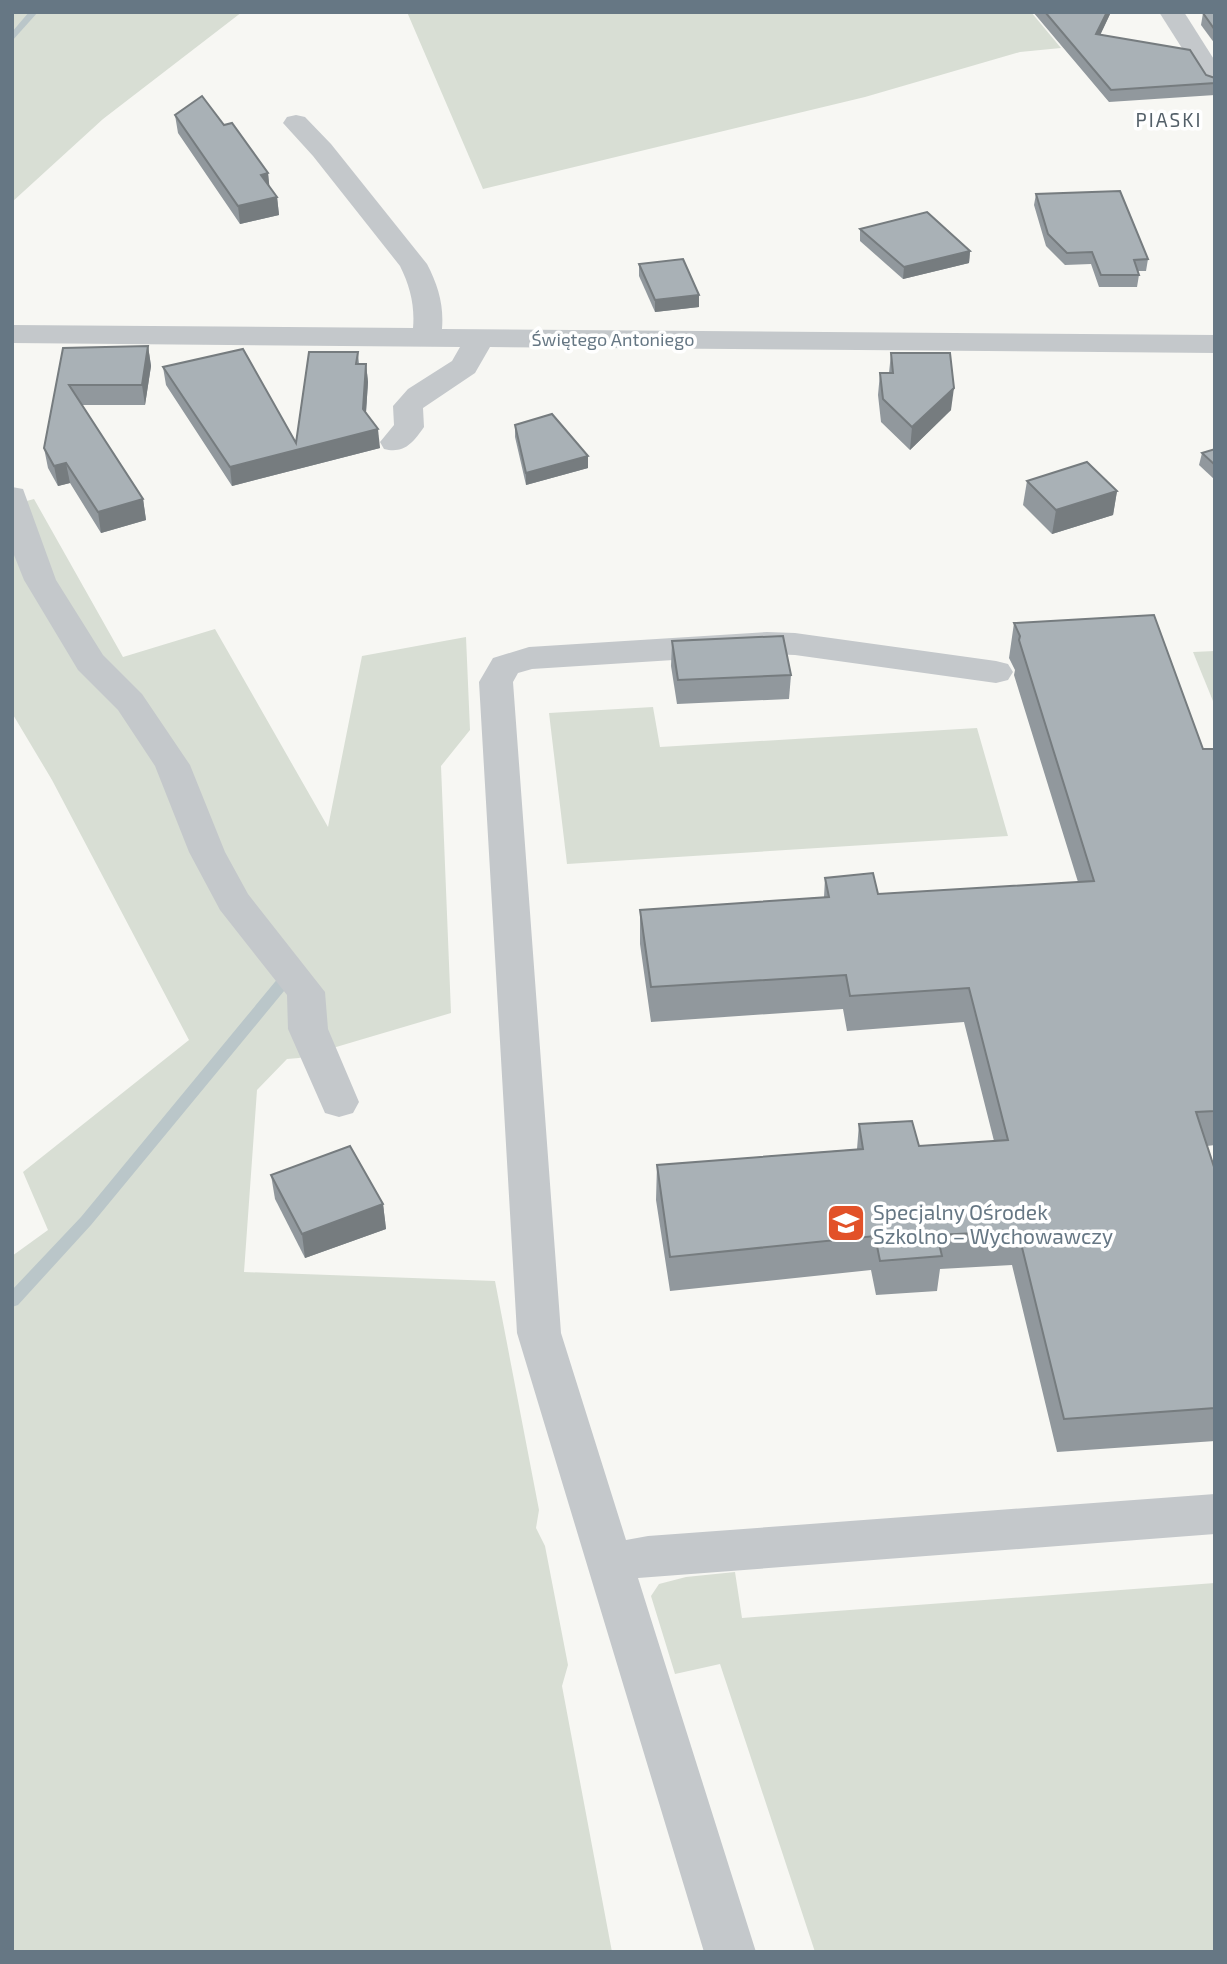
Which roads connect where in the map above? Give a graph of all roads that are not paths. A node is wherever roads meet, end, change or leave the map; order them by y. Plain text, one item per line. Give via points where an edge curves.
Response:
1 (1171, 12) edge
2 (1215, 81) edge
3 (296, 123) dead end
4 (12, 334) edge
5 (427, 338) junction
6 (480, 338) junction
7 (1215, 344) edge
8 (395, 442) dead end
9 (12, 496) edge
10 (996, 672) dead end
11 (339, 1102) dead end
12 (1215, 1514) edge
13 (610, 1564) junction
14 (730, 1952) edge

1 - 2 street
3 - 5 street via 413,264 424,286
4 - 5 street, Świętego Antoniego
5 - 6 street, Świętego Antoniego
6 - 7 street, Świętego Antoniego
6 - 8 street via 464,367 408,406 409,427
9 - 11 street via 40,580 90,662 131,702 172,765 207,852 233,901 306,992 308,1029
10 - 13 street via 767,643 529,658 505,666 496,682 540,1332
12 - 13 street via 648,1556
13 - 14 street

